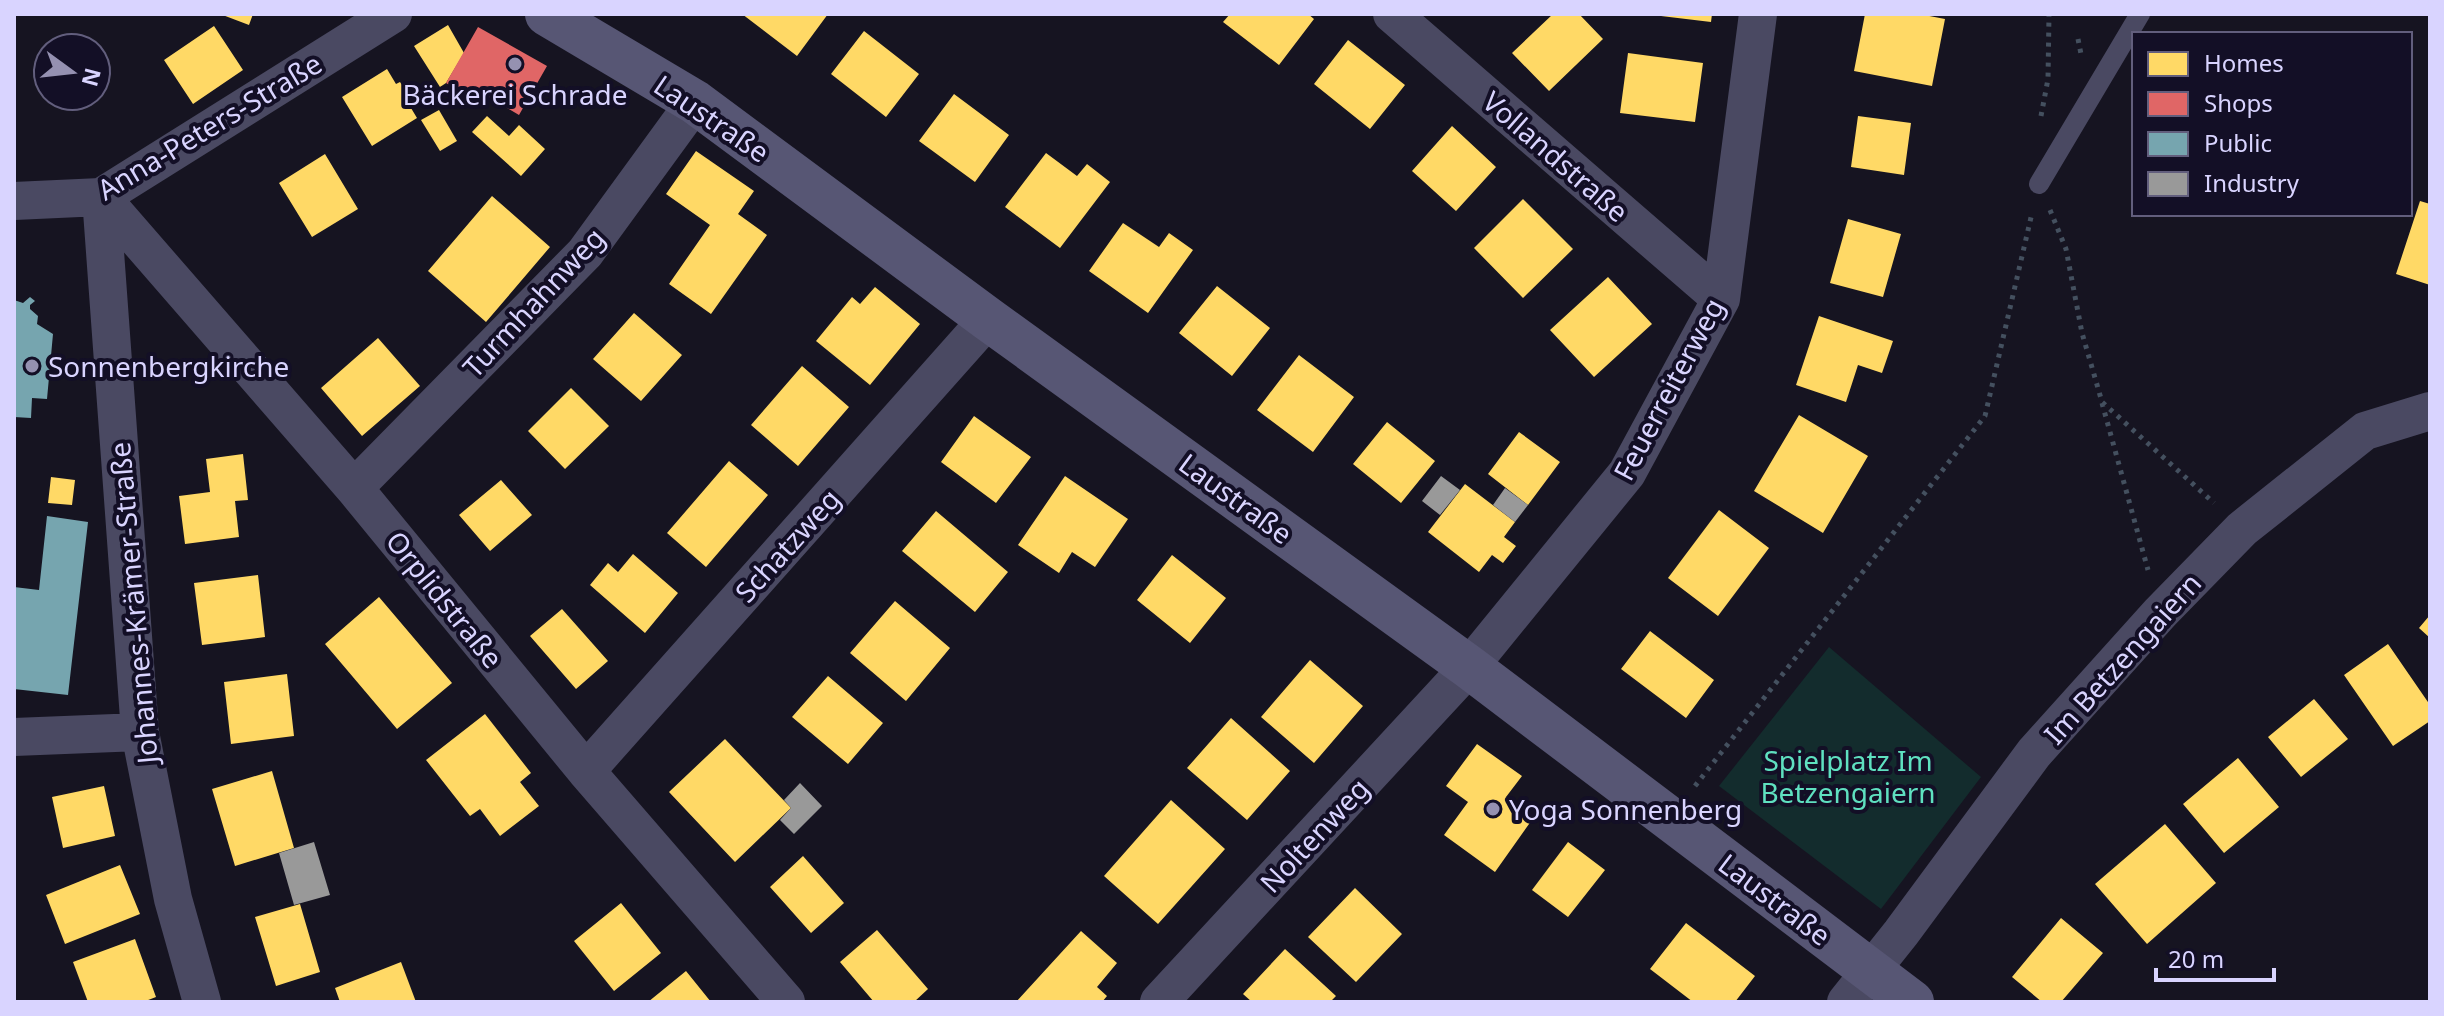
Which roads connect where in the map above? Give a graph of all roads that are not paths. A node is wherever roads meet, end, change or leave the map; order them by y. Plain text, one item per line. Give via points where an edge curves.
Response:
1 (393, 14) edge
2 (547, 14) edge
3 (1392, 14) edge
4 (1758, 14) edge
5 (2140, 14) edge
6 (695, 102) junction
7 (2039, 184) road end
8 (101, 197) junction
9 (14, 201) edge
10 (1721, 299) junction
11 (988, 319) junction
12 (2430, 411) edge
13 (354, 488) junction
14 (1469, 667) junction
15 (140, 732) junction
16 (14, 737) edge
17 (586, 771) junction
18 (1858, 987) edge
19 (202, 1002) edge
20 (786, 1002) edge
21 (1159, 1002) edge
22 (1912, 1002) edge

1 - 8 street, Anna-Peters-Straße
2 - 6 street, Laustraße
3 - 10 street, Vollandstraße
4 - 10 street, Feuerreiterweg
5 - 7 lane
6 - 11 street, Laustraße
6 - 13 street, Turmhahnweg via 585,253
8 - 9 street, Anna-Peters-Straße
8 - 13 street, Orplidstraße
8 - 15 street, Johannes-Krämer-Straße
10 - 14 street, Feuerreiterweg via 1627,473
11 - 14 street, Laustraße
11 - 17 street, Schatzweg
12 - 18 street, Im Betzengaiern via 2365,431 2242,529 2034,753
13 - 17 street, Orplidstraße
14 - 18 street, Laustraße via 1668,819
14 - 21 street, Noltenweg
15 - 16 street
15 - 19 street, Johannes-Krämer-Straße via 173,899
17 - 20 street, Orplidstraße
18 - 22 street, Laustraße

